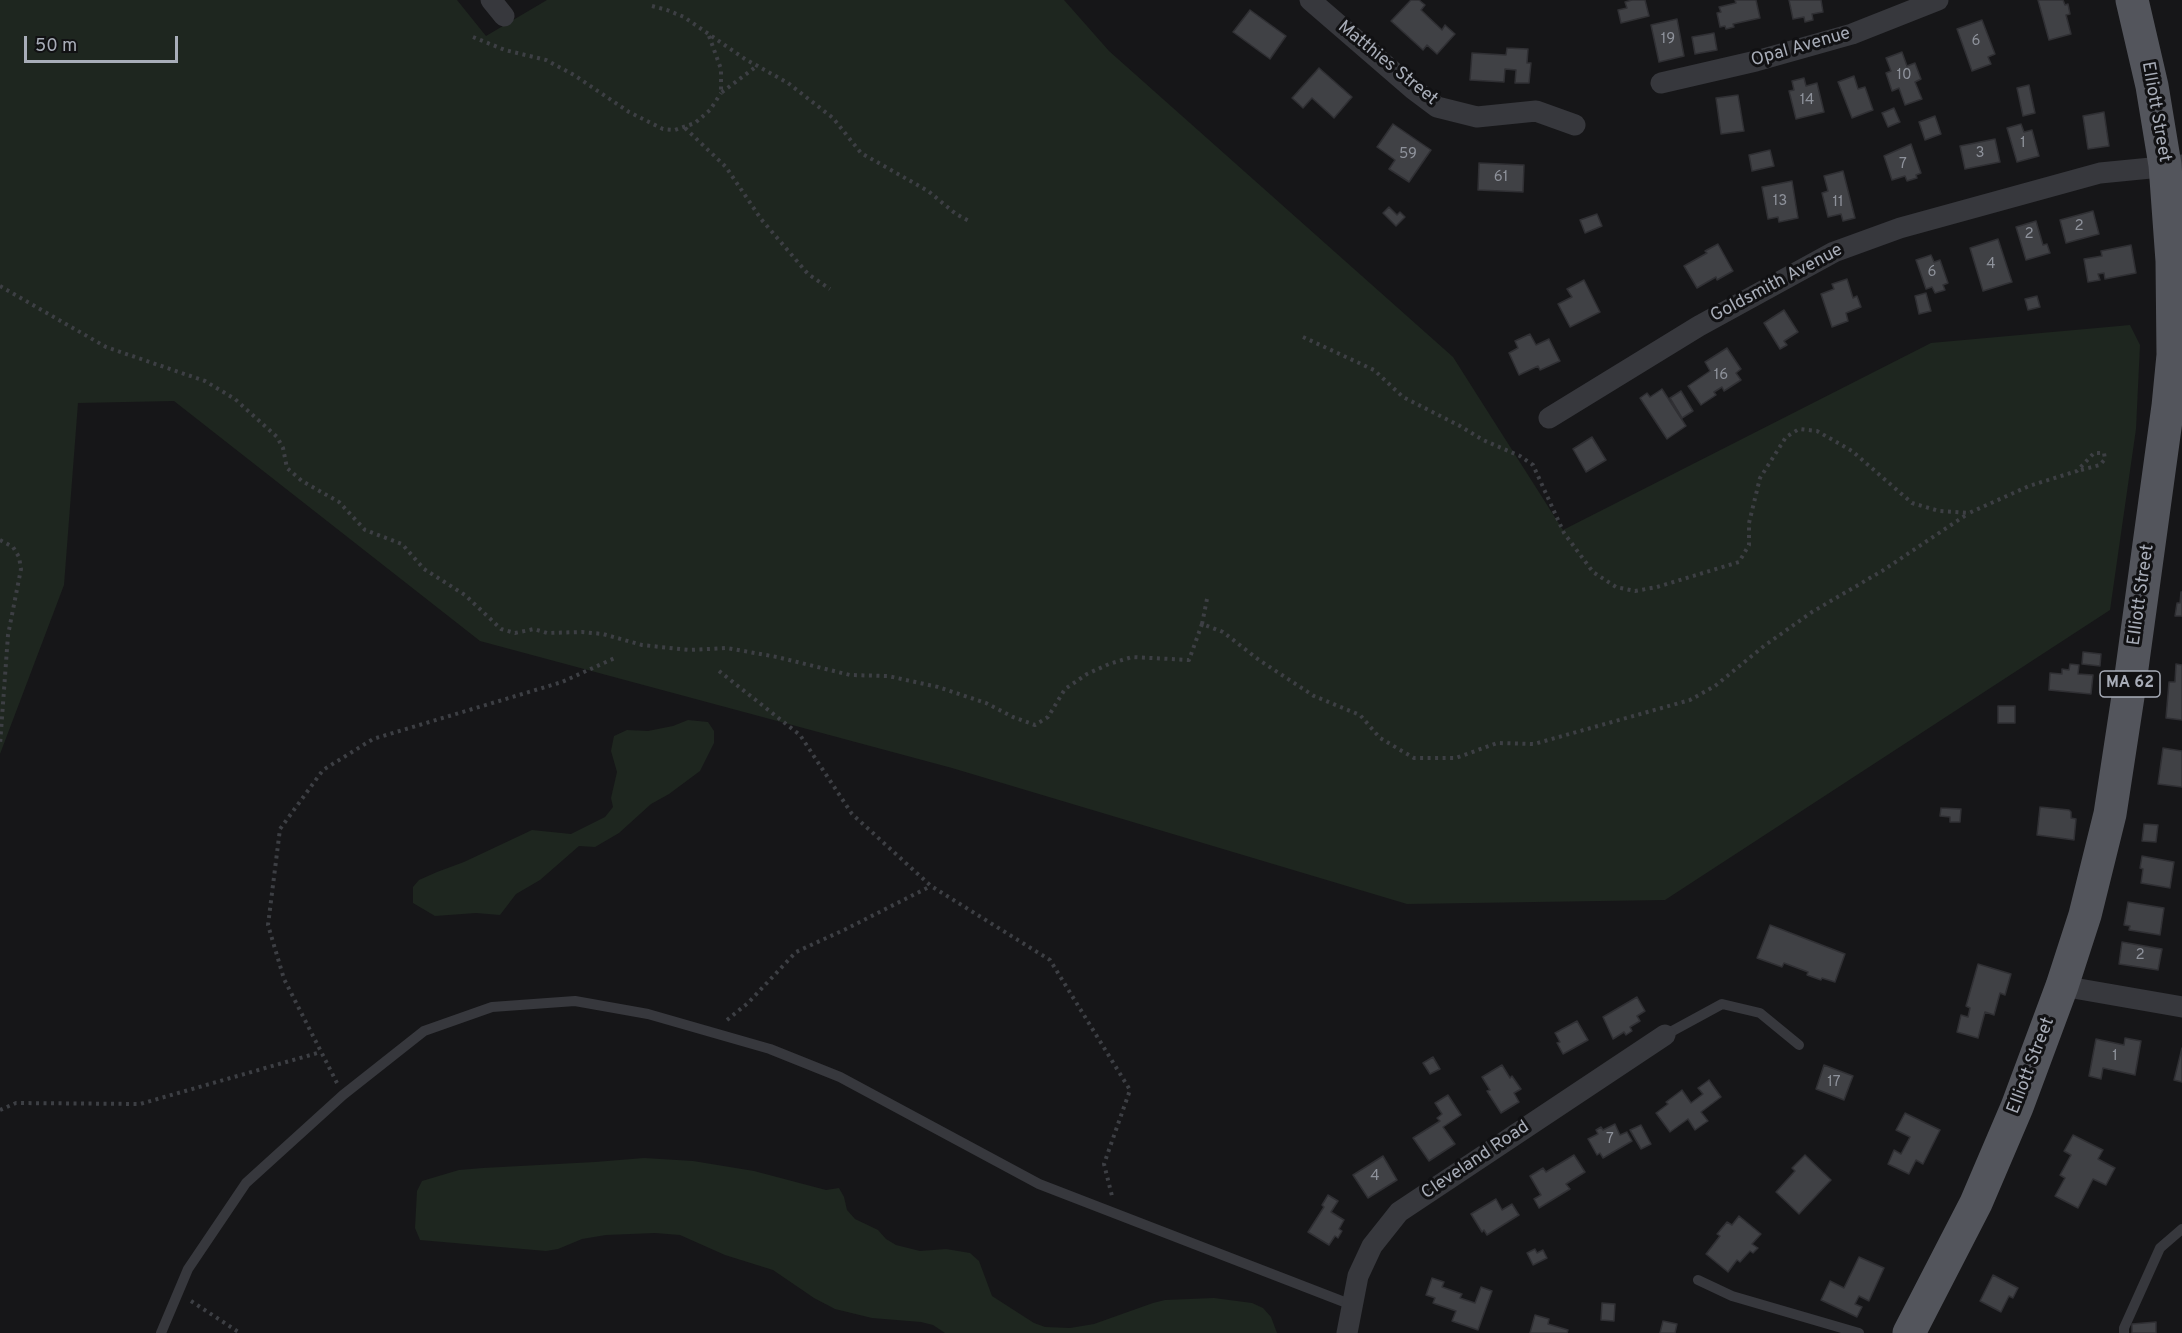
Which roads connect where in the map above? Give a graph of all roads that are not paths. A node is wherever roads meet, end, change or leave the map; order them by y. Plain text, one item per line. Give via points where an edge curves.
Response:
1 (1310, 0) edge
2 (1938, 0) edge
3 (2135, 2) edge
4 (1661, 83) dead end
5 (1575, 125) dead end
6 (2174, 165) edge
7 (2177, 355) edge
8 (1549, 418) dead end
9 (2062, 986) junction
10 (2182, 1008) edge
11 (1665, 1035) joint
12 (1799, 1045) dead end
13 (2182, 1229) edge
14 (1698, 1280) dead end
15 (1352, 1305) junction
16 (161, 1333) edge
17 (1347, 1333) edge
18 (1859, 1333) edge
19 (1909, 1333) edge
20 (2124, 1333) edge

1 - 5 street, Matthies Street via 1437,107 1477,117 1536,111
2 - 4 street, Opal Avenue via 1852,34
3 - 6 main road, Elliott Street / MA 62 via 2152,86
6 - 7 main road, Elliott Street / MA 62 via 2172,261
6 - 8 street, Goldsmith Avenue via 2100,173 1900,228 1834,252 1699,326
7 - 9 main road, Elliott Street / MA 62 via 2110,814 2085,915
9 - 10 street
9 - 19 main road, Elliott Street / MA 62 via 1998,1155
11 - 12 lane via 1722,1004 1760,1013
11 - 15 street, Cleveland Road via 1399,1212 1372,1246 1358,1276
13 - 20 lane via 2160,1248
14 - 18 lane via 1732,1296
15 - 16 lane via 1039,1184 840,1077 770,1049 648,1014 575,1001 492,1007 424,1031 343,1095 246,1183 188,1269
15 - 17 street, Cleveland Road

